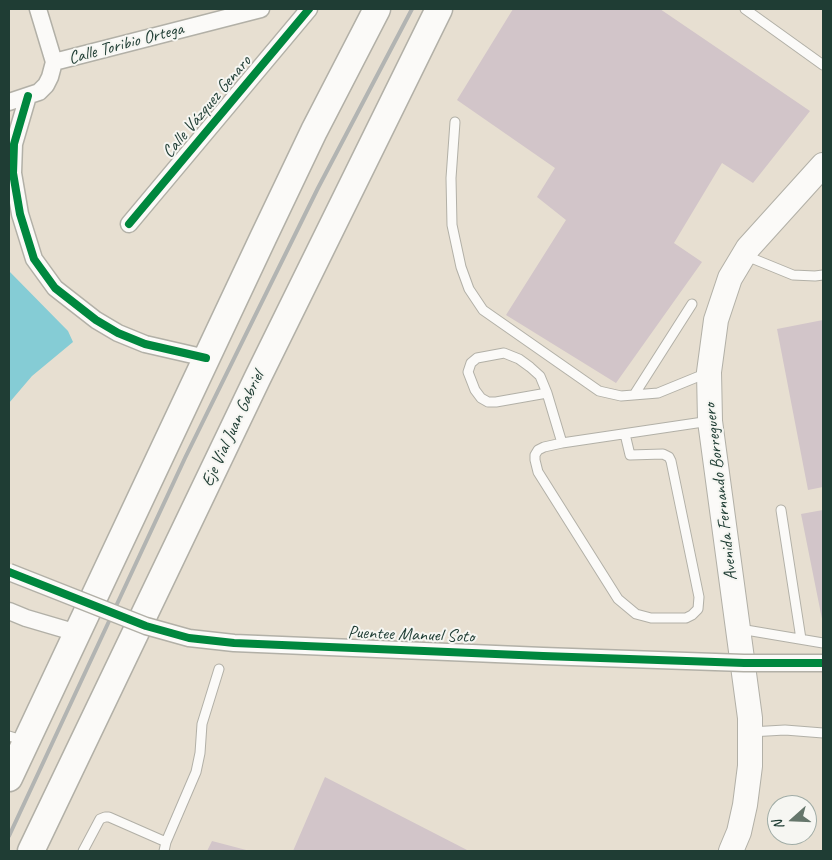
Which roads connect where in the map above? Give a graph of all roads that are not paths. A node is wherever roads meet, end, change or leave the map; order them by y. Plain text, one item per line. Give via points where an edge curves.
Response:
1 (38, 9) edge
2 (261, 9) edge
3 (309, 9) edge
4 (377, 9) edge
5 (439, 9) edge
6 (745, 9) edge
7 (54, 62) junction
8 (823, 65) edge
9 (9, 91) edge
10 (28, 96) junction
11 (9, 102) edge
12 (455, 122) dead end
13 (823, 165) edge
14 (129, 224) dead end
15 (744, 255) junction
16 (823, 275) edge
17 (692, 304) dead end
18 (206, 358) junction
19 (710, 372) junction
20 (547, 393) junction
21 (634, 395) junction
22 (710, 421) junction
23 (625, 434) junction
24 (562, 443) junction
25 (782, 510) dead end
26 (9, 572) edge
27 (9, 611) edge
28 (738, 629) junction
29 (77, 633) junction
30 (801, 639) junction
31 (823, 643) edge
32 (823, 662) edge
33 (219, 669) dead end
34 (750, 732) junction
35 (823, 733) edge
36 (17, 738) edge
37 (9, 778) edge
38 (165, 847) edge
39 (31, 851) edge
40 (83, 851) edge
41 (730, 851) edge

1 - 7 street
2 - 7 street, Calle Toribio Ortega
3 - 14 street, Calle Vázquez Genaro
4 - 18 main road via 314,131
5 - 39 main road, Eje Vial Juan Gabriel
6 - 8 lane
7 - 10 street, Calle Toribio Ortega via 46,85
9 - 10 street
10 - 11 street, Calle Toribio Ortega
10 - 18 street via 14,144 13,173 20,214 34,259 55,288 118,333 145,344
12 - 21 lane via 452,225 469,290 483,310 599,391 620,396
13 - 15 main road, Avenida Fernando Borreguero
15 - 16 lane via 793,275
15 - 19 main road, Avenida Fernando Borreguero via 730,278 716,320
17 - 21 lane
18 - 29 main road
19 - 21 lane via 658,393
19 - 22 main road, Avenida Fernando Borreguero
20 - 20 lane via 540,376 520,359 504,353 477,358 470,363 468,372 475,390 488,402
20 - 24 lane
22 - 23 lane
22 - 28 main road, Avenida Fernando Borreguero
23 - 24 lane
23 - 24 lane via 630,455 663,454 671,461 699,597 698,609 686,618 651,618 636,614 618,599 538,472 535,460 538,450
25 - 30 lane
26 - 32 street, Puentee Manuel Soto, bridge via 146,626 189,638 234,643 619,659
27 - 29 street
28 - 30 lane
28 - 34 main road, Avenida Fernando Borreguero
29 - 36 main road
30 - 31 lane
33 - 38 lane via 202,724 196,772
34 - 35 lane
34 - 41 main road, Avenida Fernando Borreguero via 745,805 739,832
36 - 37 main road
38 - 40 lane via 105,817 100,819

